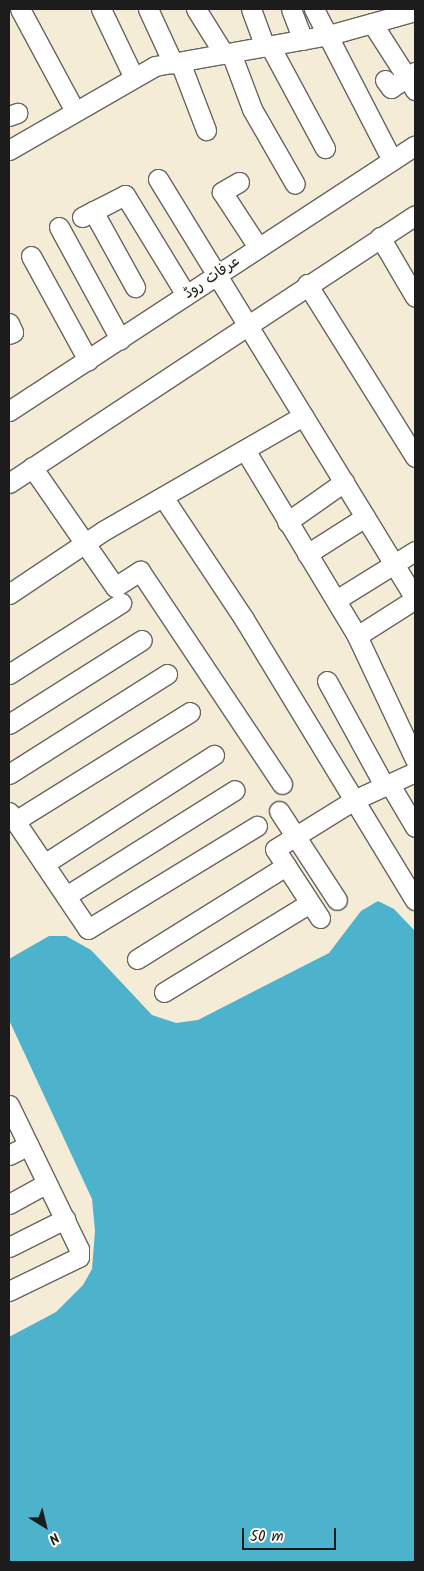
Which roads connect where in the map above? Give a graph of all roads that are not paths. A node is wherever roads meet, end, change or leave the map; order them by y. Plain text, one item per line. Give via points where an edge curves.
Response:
1 (20, 9) edge
2 (102, 9) edge
3 (148, 9) edge
4 (196, 9) edge
5 (251, 9) edge
6 (291, 9) edge
7 (314, 9) edge
8 (415, 11) edge
9 (376, 18) edge
10 (325, 36) junction
11 (302, 40) junction
12 (268, 46) junction
13 (227, 53) junction
14 (176, 63) junction
15 (134, 78) junction
16 (385, 80) dead end
17 (413, 80) edge
18 (74, 111) junction
19 (206, 130) dead end
20 (415, 145) edge
21 (325, 148) dead end
22 (9, 150) edge
23 (392, 160) junction
24 (158, 180) dead end
25 (238, 182) dead end
26 (295, 184) dead end
27 (415, 215) edge
28 (59, 226) dead end
29 (380, 237) junction
30 (258, 248) junction
31 (31, 256) dead end
32 (218, 274) junction
33 (307, 284) junction
34 (412, 284) edge
35 (135, 287) dead end
36 (186, 295) junction
37 (9, 323) edge
38 (248, 324) junction
39 (9, 334) edge
40 (120, 339) junction
41 (88, 360) junction
42 (9, 411) edge
43 (303, 416) junction
44 (245, 450) junction
45 (415, 456) edge
46 (32, 467) junction
47 (344, 482) junction
48 (9, 483) edge
49 (163, 497) junction
50 (365, 517) junction
51 (287, 522) junction
52 (86, 543) junction
53 (415, 551) edge
54 (307, 554) junction
55 (395, 565) junction
56 (9, 594) edge
57 (415, 598) edge
58 (336, 600) junction
59 (120, 603) dead end
60 (357, 636) junction
61 (142, 640) dead end
62 (9, 674) edge
63 (167, 674) dead end
64 (327, 682) dead end
65 (190, 712) dead end
66 (9, 724) edge
67 (214, 755) dead end
68 (415, 758) edge
69 (415, 772) edge
70 (9, 774) edge
71 (282, 784) dead end
72 (387, 784) junction
73 (235, 790) dead end
74 (354, 800) junction
75 (279, 811) dead end
76 (12, 817) edge
77 (257, 826) dead end
78 (415, 827) edge
79 (296, 837) junction
80 (44, 864) junction
81 (286, 866) junction
82 (66, 896) junction
83 (338, 900) dead end
84 (415, 900) edge
85 (137, 959) dead end
86 (164, 992) dead end
87 (9, 1108) edge
88 (28, 1145) junction
89 (9, 1155) edge
90 (47, 1184) junction
91 (9, 1204) edge
92 (65, 1219) junction
93 (9, 1247) edge
94 (9, 1291) edge

1 - 18 street
2 - 15 street
3 - 14 street
4 - 13 street
5 - 12 street
6 - 11 street
7 - 10 street
8 - 9 street
9 - 10 street
9 - 17 street
10 - 11 street
10 - 23 street
11 - 12 street
12 - 13 street
12 - 21 street
13 - 14 street
13 - 26 street via 252,109
14 - 15 street
14 - 19 street
15 - 18 street
16 - 17 street via 391,88
18 - 22 street
20 - 23 street, عرفات روڈ
23 - 30 street, عرفات روڈ
24 - 32 street
25 - 30 street via 222,192
27 - 29 street
28 - 40 street
29 - 33 street
29 - 34 street
30 - 32 street, عرفات روڈ
31 - 41 street
32 - 36 street, عرفات روڈ
32 - 38 street
33 - 38 street
33 - 45 street
35 - 36 street via 88,214 125,195
36 - 40 street, عرفات روڈ
37 - 39 street via 14,332
38 - 43 street
38 - 46 street
40 - 41 street, عرفات روڈ
41 - 42 street, عرفات روڈ
43 - 44 street
43 - 47 street
44 - 49 street
44 - 51 street
46 - 48 street
46 - 52 street
47 - 50 street
47 - 51 street
49 - 52 street
49 - 74 street
50 - 54 street
50 - 55 street
51 - 54 street
52 - 56 street
52 - 71 street via 115,587 140,571
53 - 55 street
54 - 58 street
55 - 57 street
55 - 58 street
57 - 60 street
58 - 60 street
59 - 62 street
60 - 68 street
61 - 66 street
63 - 70 street
64 - 72 street
65 - 76 street
67 - 80 street
69 - 72 street
72 - 74 street
72 - 78 street
73 - 82 street
74 - 79 street
74 - 84 street
75 - 79 street
76 - 80 street
77 - 82 street via 88,929
79 - 81 street via 275,849
79 - 83 street
80 - 82 street
81 - 85 street
81 - 86 street via 315,910
87 - 88 street
88 - 89 street
88 - 90 street
90 - 91 street
90 - 92 street
92 - 93 street
92 - 94 street via 78,1257

